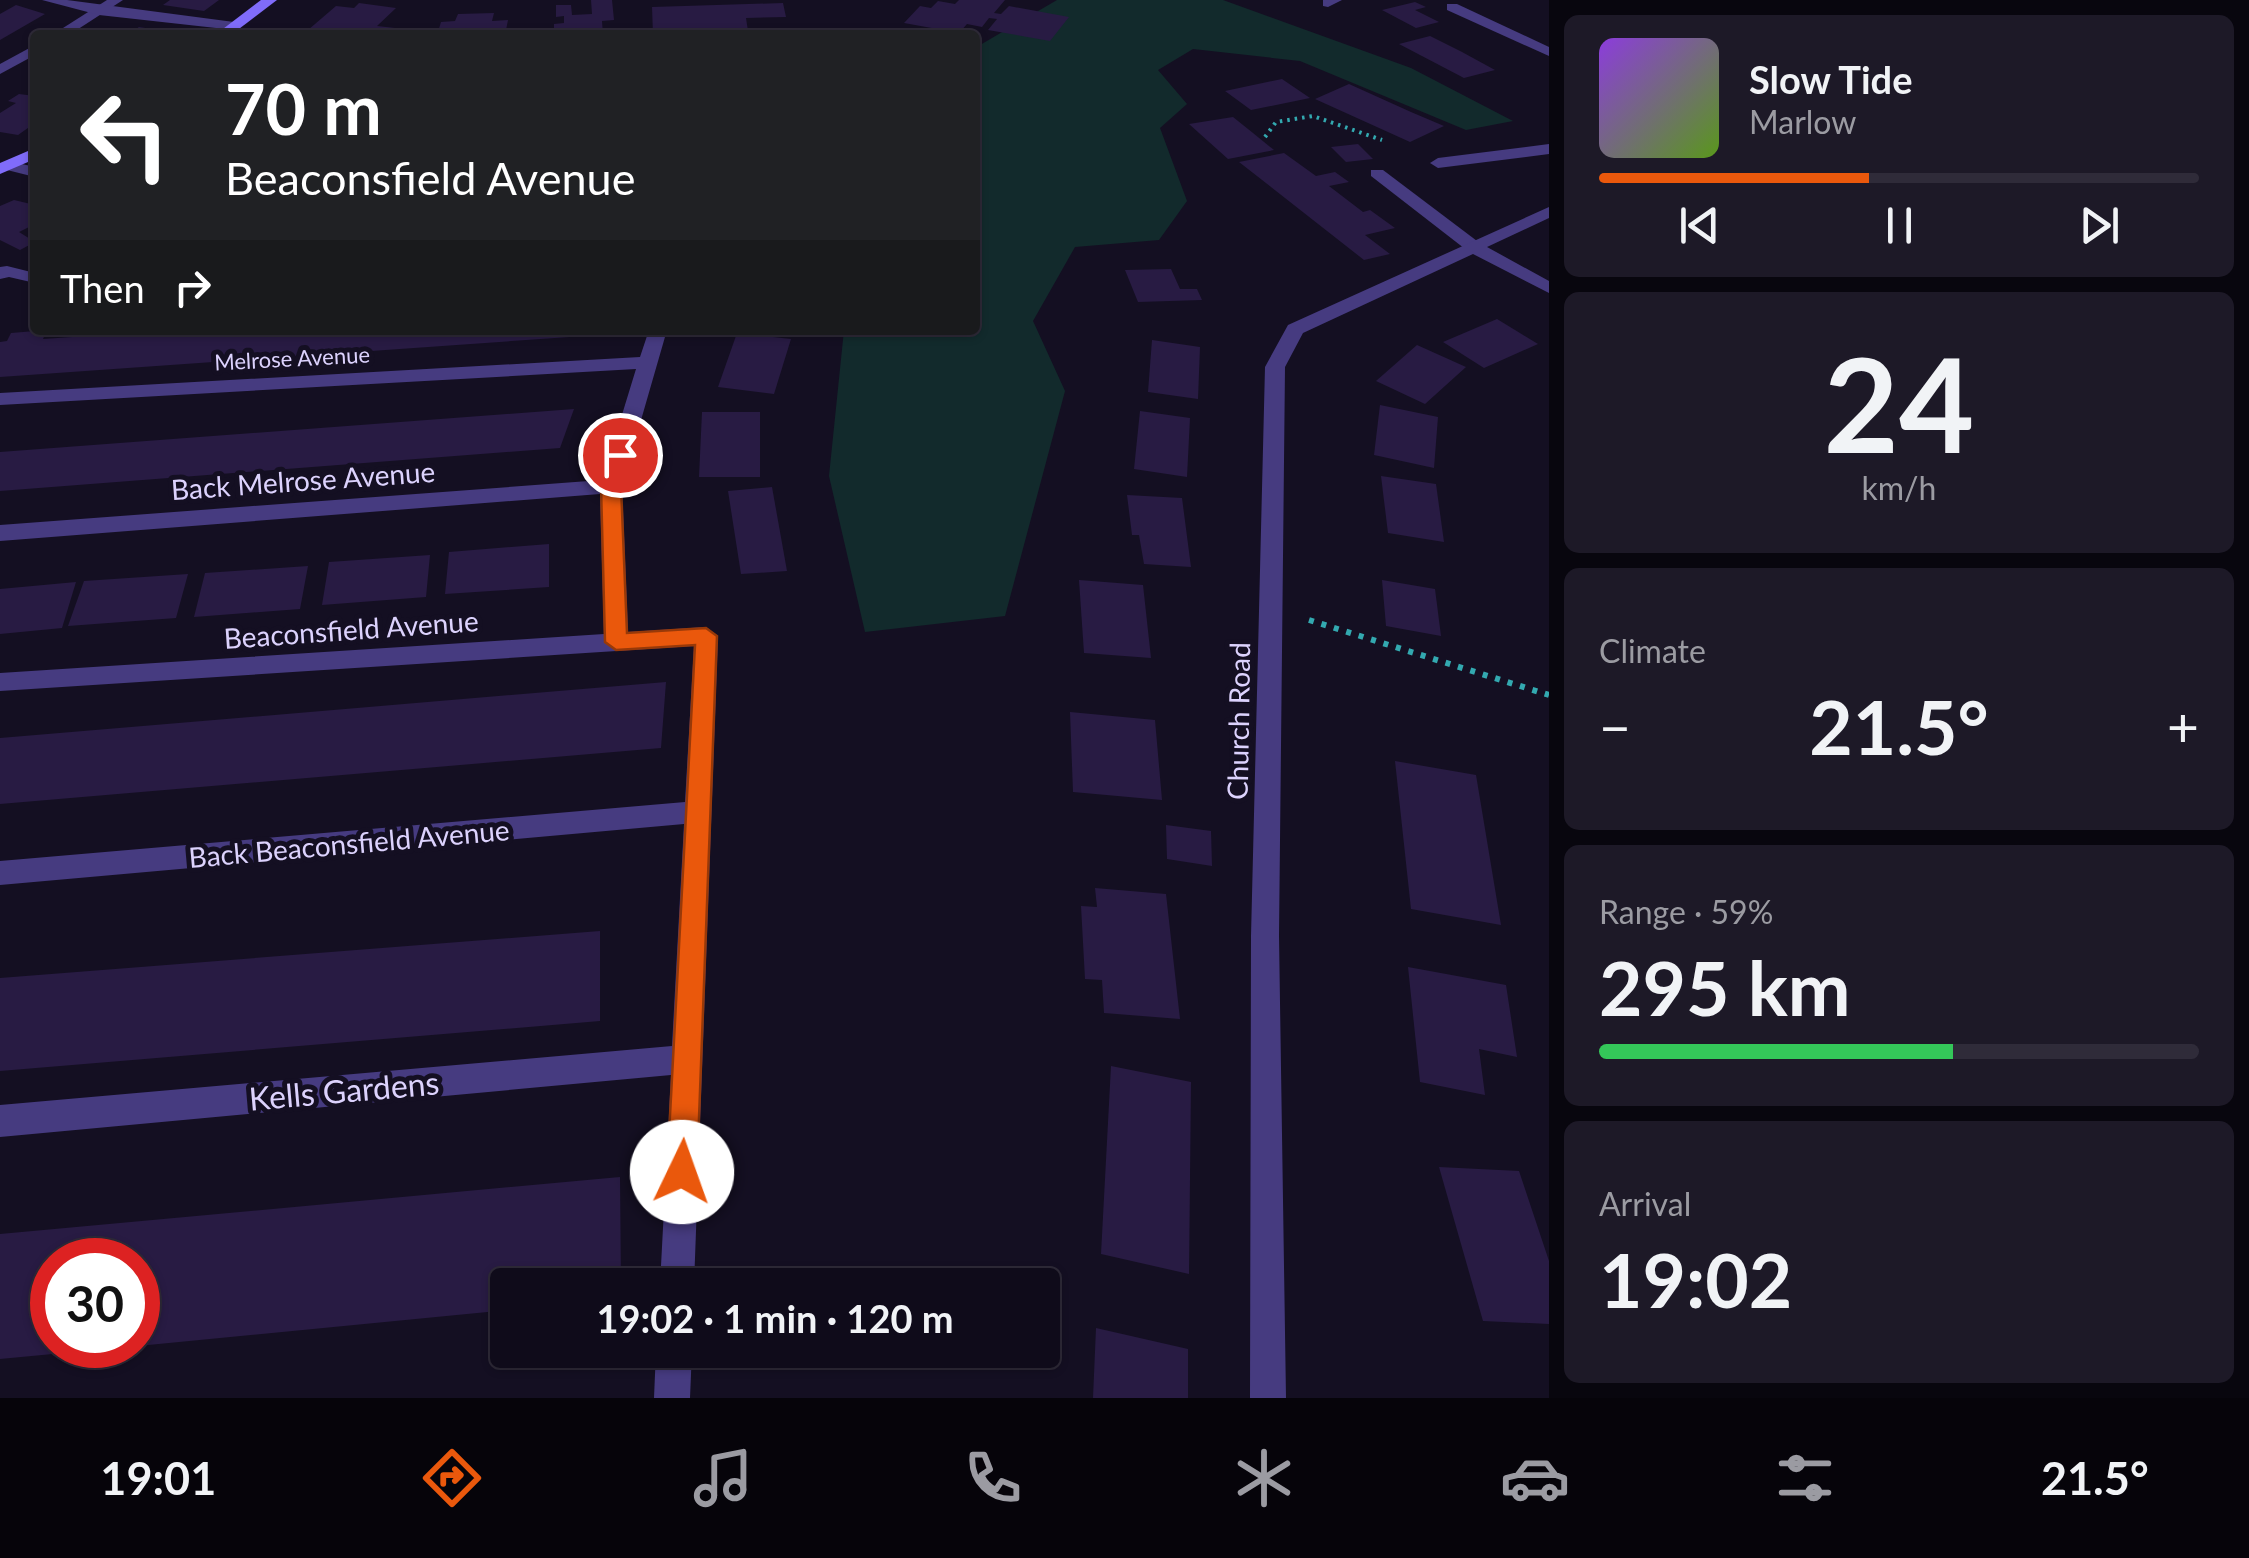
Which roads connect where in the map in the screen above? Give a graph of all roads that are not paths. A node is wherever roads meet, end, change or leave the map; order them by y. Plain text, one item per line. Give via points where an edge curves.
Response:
1 (49, 0) edge
2 (116, 0) edge
3 (270, 0) edge
4 (1452, 7) dead end
5 (100, 11) junction
6 (68, 30) edge
7 (222, 30) edge
8 (229, 30) edge
9 (30, 52) edge
10 (1549, 52) edge
11 (0, 70) edge
12 (1549, 149) edge
13 (30, 155) edge
14 (1438, 163) road end
15 (4, 167) edge
16 (30, 171) edge
17 (1377, 173) dead end
18 (1549, 212) edge
19 (1476, 248) junction
20 (0, 274) edge
21 (30, 277) edge
22 (1549, 288) edge
23 (656, 335) edge
24 (646, 362) junction
25 (0, 399) edge
26 (611, 486) junction
27 (0, 533) edge
28 (616, 642) junction
29 (0, 682) edge
30 (698, 812) junction
31 (0, 874) edge
32 (688, 1059) junction
33 (0, 1121) edge
34 (678, 1268) edge
35 (673, 1368) edge
36 (1276, 1397) edge
37 (672, 1398) edge

1 - 5 street
2 - 5 street
3 - 8 street
4 - 10 street
5 - 6 street
5 - 7 street
9 - 11 street
12 - 14 street
13 - 15 street
15 - 16 street
17 - 19 street
18 - 19 street, Church Road
19 - 22 street
19 - 36 street, Church Road via 1295,329 1275,368 1265,936
20 - 21 street
23 - 24 street
24 - 25 street, Melrose Avenue
24 - 26 street
26 - 27 street, Back Melrose Avenue
26 - 28 street
28 - 29 street, Beaconsfield Avenue
28 - 30 street, Beaconsfield Avenue via 706,636
30 - 31 street, Back Beaconsfield Avenue
30 - 32 street
32 - 33 street, Kells Gardens
32 - 34 street
35 - 37 street

